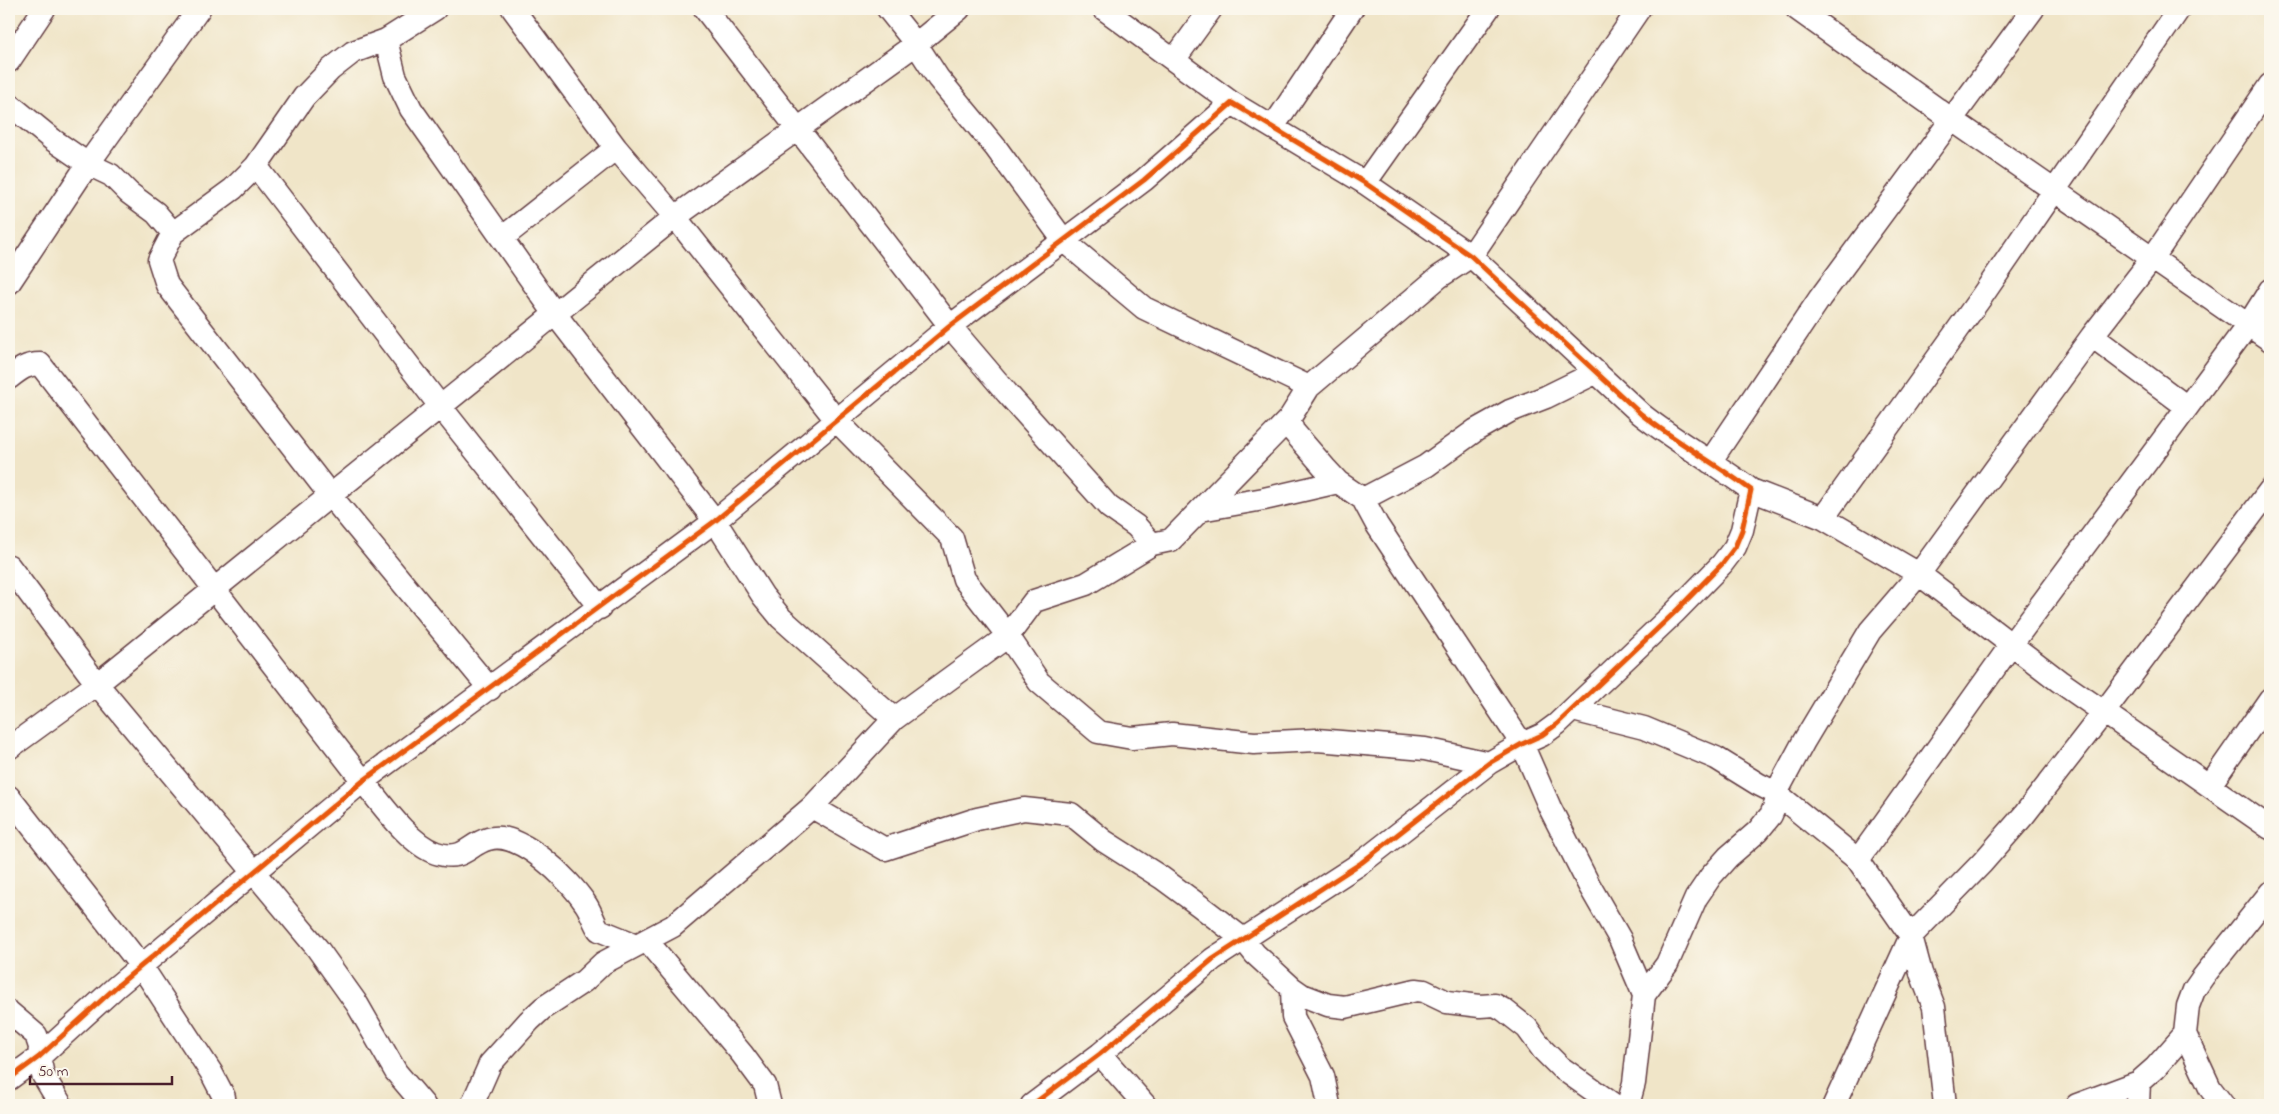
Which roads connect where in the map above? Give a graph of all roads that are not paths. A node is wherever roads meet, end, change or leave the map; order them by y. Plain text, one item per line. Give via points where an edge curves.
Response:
1 (44, 9) edge
2 (199, 9) edge
3 (513, 9) edge
4 (705, 9) edge
5 (888, 9) edge
6 (959, 9) edge
7 (1211, 9) edge
8 (1352, 9) edge
9 (1488, 9) edge
10 (1639, 9) edge
11 (1797, 9) edge
12 (2034, 9) edge
13 (2179, 9) edge
14 (1108, 10) edge
15 (422, 12) edge
16 (386, 40) junction
17 (916, 44) junction
18 (1174, 60) junction
19 (9, 61) edge
20 (2270, 86) edge
21 (1232, 103) junction
22 (9, 104) edge
23 (1951, 119) junction
24 (1273, 127) junction
25 (798, 128) junction
26 (616, 148) junction
27 (88, 164) junction
28 (256, 166) junction
29 (1365, 183) junction
30 (2054, 191) junction
31 (675, 218) junction
32 (173, 233) junction
33 (502, 238) junction
34 (1064, 241) junction
35 (1471, 256) junction
36 (2152, 259) junction
37 (9, 283) edge
38 (2270, 290) edge
39 (555, 314) junction
40 (2248, 325) junction
41 (950, 326) junction
42 (2092, 336) junction
43 (2270, 340) edge
44 (1597, 372) junction
45 (9, 378) edge
46 (1309, 387) junction
47 (440, 406) junction
48 (2187, 406) junction
49 (1289, 419) junction
50 (837, 421) junction
51 (1710, 462) junction
52 (1338, 482) junction
53 (1751, 490) junction
54 (2270, 490) edge
55 (330, 495) junction
56 (1363, 499) junction
57 (1200, 510) junction
58 (1822, 518) junction
59 (715, 521) junction
60 (1152, 544) junction
61 (9, 566) edge
62 (1919, 574) junction
63 (213, 589) junction
64 (600, 608) junction
65 (1008, 636) junction
66 (2011, 645) junction
67 (97, 684) junction
68 (490, 689) junction
69 (2270, 699) edge
70 (1573, 710) junction
71 (2104, 712) junction
72 (894, 719) junction
73 (1522, 744) junction
74 (9, 748) edge
75 (1489, 762) junction
76 (363, 782) junction
77 (2210, 785) junction
78 (1776, 793) junction
79 (9, 797) edge
80 (812, 807) junction
81 (2270, 828) edge
82 (1858, 860) junction
83 (256, 872) junction
84 (2270, 893) edge
85 (1912, 936) junction
86 (1243, 939) junction
87 (641, 943) junction
88 (142, 967) junction
89 (1292, 988) junction
90 (1644, 995) junction
91 (9, 1012) edge
92 (2185, 1034) junction
93 (1100, 1054) junction
94 (39, 1057) junction
95 (9, 1079) edge
96 (2140, 1082) junction
97 (62, 1105) edge
98 (224, 1105) edge
99 (424, 1105) edge
100 (472, 1105) edge
101 (770, 1105) edge
102 (1032, 1105) edge
103 (1144, 1105) edge
104 (1329, 1105) edge
105 (1614, 1105) edge
106 (1628, 1105) edge
107 (1834, 1105) edge
108 (1945, 1105) edge
109 (2077, 1105) edge
110 (2138, 1105) edge
111 (2223, 1105) edge

1 - 19 street
2 - 27 street
3 - 26 street
4 - 25 street
5 - 17 street
6 - 17 street
7 - 18 street
8 - 24 street
9 - 29 street
10 - 35 street
11 - 23 street
12 - 23 street
13 - 30 street
14 - 18 street
15 - 16 street
16 - 28 street via 353,52 330,70 304,97
16 - 33 street via 395,76 412,109
17 - 25 street
17 - 34 street via 938,78 996,148
18 - 21 street
20 - 36 street
21 - 24 street
21 - 34 street via 1144,180
22 - 27 street
23 - 30 street
23 - 51 street via 1820,298
24 - 29 street
25 - 31 street
25 - 41 street
26 - 31 street
26 - 33 street
27 - 32 street via 111,175 156,213
27 - 37 street
28 - 32 street via 234,189
28 - 47 street
29 - 35 street
30 - 36 street
30 - 58 street
31 - 39 street
31 - 50 street
32 - 55 street via 159,260 167,284
33 - 39 street
34 - 41 street
34 - 46 street via 1144,308
35 - 44 street
35 - 46 street via 1439,276
36 - 40 street
36 - 42 street
38 - 40 street
39 - 47 street
39 - 59 street
40 - 43 street
40 - 48 street
41 - 50 street
41 - 60 street via 1109,507 1136,526
42 - 48 street
42 - 62 street
44 - 51 street via 1661,430
44 - 56 street via 1510,411 1476,430 1426,466
45 - 63 street via 23,367 40,364
46 - 49 street
47 - 55 street
47 - 64 street
48 - 66 street
49 - 52 street via 1293,431
49 - 57 street
50 - 59 street
50 - 65 street via 952,538 964,579
51 - 53 street
52 - 56 street
52 - 57 street
53 - 58 street
53 - 70 street via 1735,548
54 - 71 street
55 - 63 street
55 - 68 street
56 - 73 street
57 - 60 street via 1171,540
58 - 62 street
59 - 64 street
59 - 72 street via 763,596 781,618
60 - 65 street via 1086,584 1034,601
61 - 67 street
62 - 66 street
62 - 78 street via 1870,631
63 - 67 street
63 - 76 street
64 - 68 street
65 - 72 street
65 - 75 street via 1039,682 1098,732 1132,738 1172,734 1254,743 1317,740 1425,749
66 - 71 street
66 - 82 street
67 - 74 street
67 - 83 street
68 - 76 street
69 - 77 street
70 - 73 street via 1542,735
70 - 78 street via 1644,728 1692,747
71 - 77 street
71 - 85 street via 2024,815
72 - 80 street
73 - 75 street
73 - 90 street via 1550,808 1620,939
75 - 86 street via 1360,863
76 - 83 street
76 - 87 street via 421,846 450,856 466,853 486,839 500,837 521,844 564,877 586,904 599,930
77 - 81 street
78 - 82 street
78 - 90 street via 1771,815 1728,857 1701,891 1667,964
79 - 88 street
80 - 86 street via 885,849 977,819 1024,809 1071,814
80 - 87 street via 673,926
82 - 85 street
83 - 88 street
83 - 99 street via 339,977 396,1072
84 - 92 street via 2194,990 2188,1006
85 - 107 street
85 - 108 street via 1920,973 1934,1007
86 - 89 street
86 - 93 street via 1213,959
87 - 100 street via 603,963 529,1021 490,1064
87 - 101 street via 742,1054 765,1085
88 - 94 street
88 - 98 street via 212,1072 224,1097
89 - 104 street via 1292,1017 1323,1076
89 - 105 street via 1328,1006 1345,1007 1416,990 1454,1004 1494,1005 1527,1028 1560,1067
90 - 106 street via 1634,1083
91 - 94 street via 36,1035
92 - 96 street
92 - 111 street via 2210,1088
93 - 102 street
93 - 103 street
94 - 95 street
94 - 97 street via 43,1074
96 - 109 street
96 - 110 street

